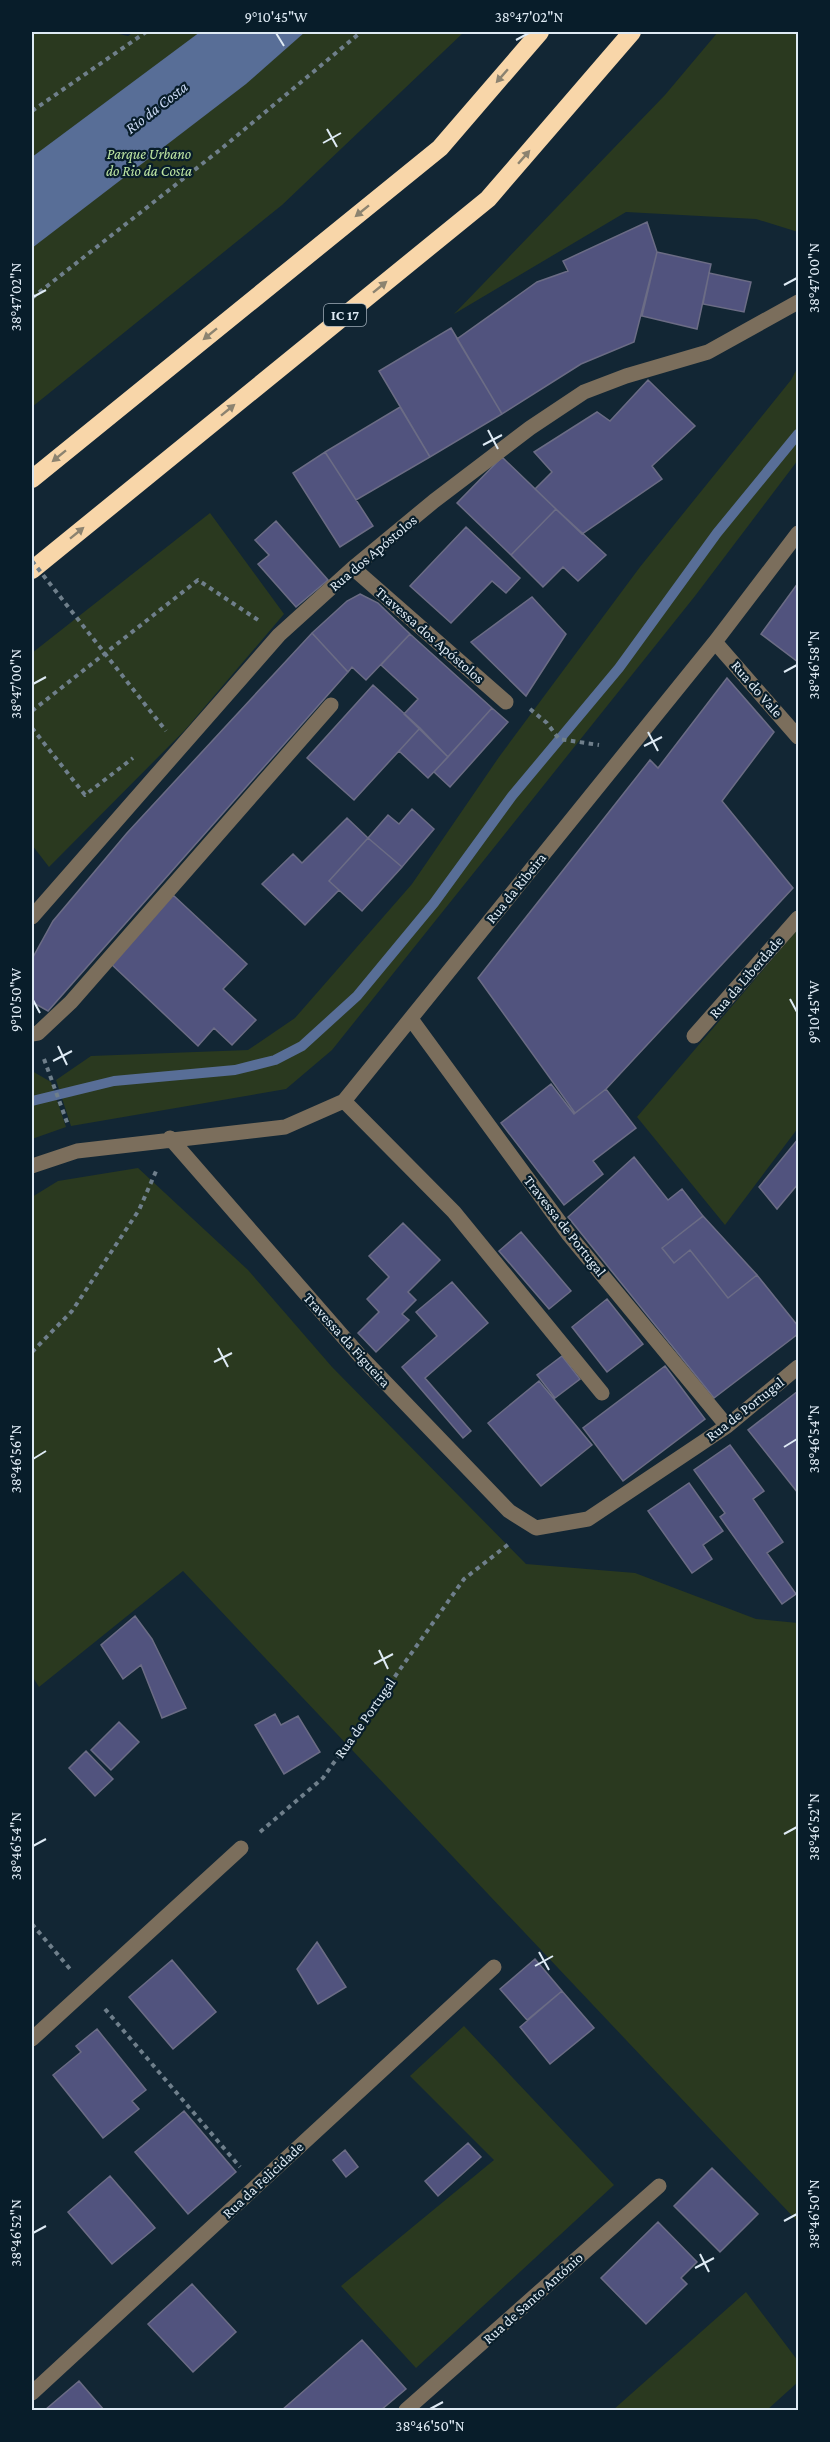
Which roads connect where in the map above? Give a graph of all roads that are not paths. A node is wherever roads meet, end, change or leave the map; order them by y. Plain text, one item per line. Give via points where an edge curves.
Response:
1 (540, 32) edge
2 (632, 32) edge
3 (798, 302) edge
4 (32, 478) edge
5 (798, 533) edge
6 (353, 568) junction
7 (32, 570) edge
8 (715, 642) junction
9 (506, 702) road end
10 (331, 705) dead end
11 (798, 737) edge
12 (32, 916) edge
13 (798, 918) edge
14 (411, 1019) junction
15 (32, 1034) edge
16 (694, 1036) dead end
17 (344, 1101) junction
18 (170, 1138) junction
19 (32, 1166) edge
20 (798, 1367) edge
21 (602, 1393) dead end
22 (727, 1426) junction
23 (536, 1528) joint
24 (241, 1848) road end
25 (494, 1967) dead end
26 (32, 2039) edge
27 (659, 2186) dead end
28 (32, 2393) edge
29 (406, 2410) edge

1 -> 4 highway via 440,147
7 -> 2 highway, IC 17 via 488,200
3 - 6 street, Rua dos Apóstolos via 708,352 584,392 522,434
5 - 8 street, Rua da Ribeira
6 - 9 street, Travessa dos Apóstolos
6 - 12 street, Rua dos Apóstolos via 279,635
8 - 11 street, Rua do Vale
8 - 14 street, Rua da Ribeira
10 - 15 street via 71,1002 39,1033
13 - 16 street, Rua da Liberdade
14 - 17 street, Rua da Ribeira
14 - 22 street, Travessa de Portugal via 569,1235
17 - 18 street, Rua da Ribeira via 285,1127
17 - 21 street via 454,1212
18 - 19 street via 77,1152
18 - 23 street, Travessa da Figueira via 360,1356 508,1511
20 - 22 street, Rua de Portugal
22 - 23 street, Rua de Portugal via 588,1519
24 - 26 street
25 - 28 street, Rua da Felicidade
27 - 29 street, Rua de Santo António

